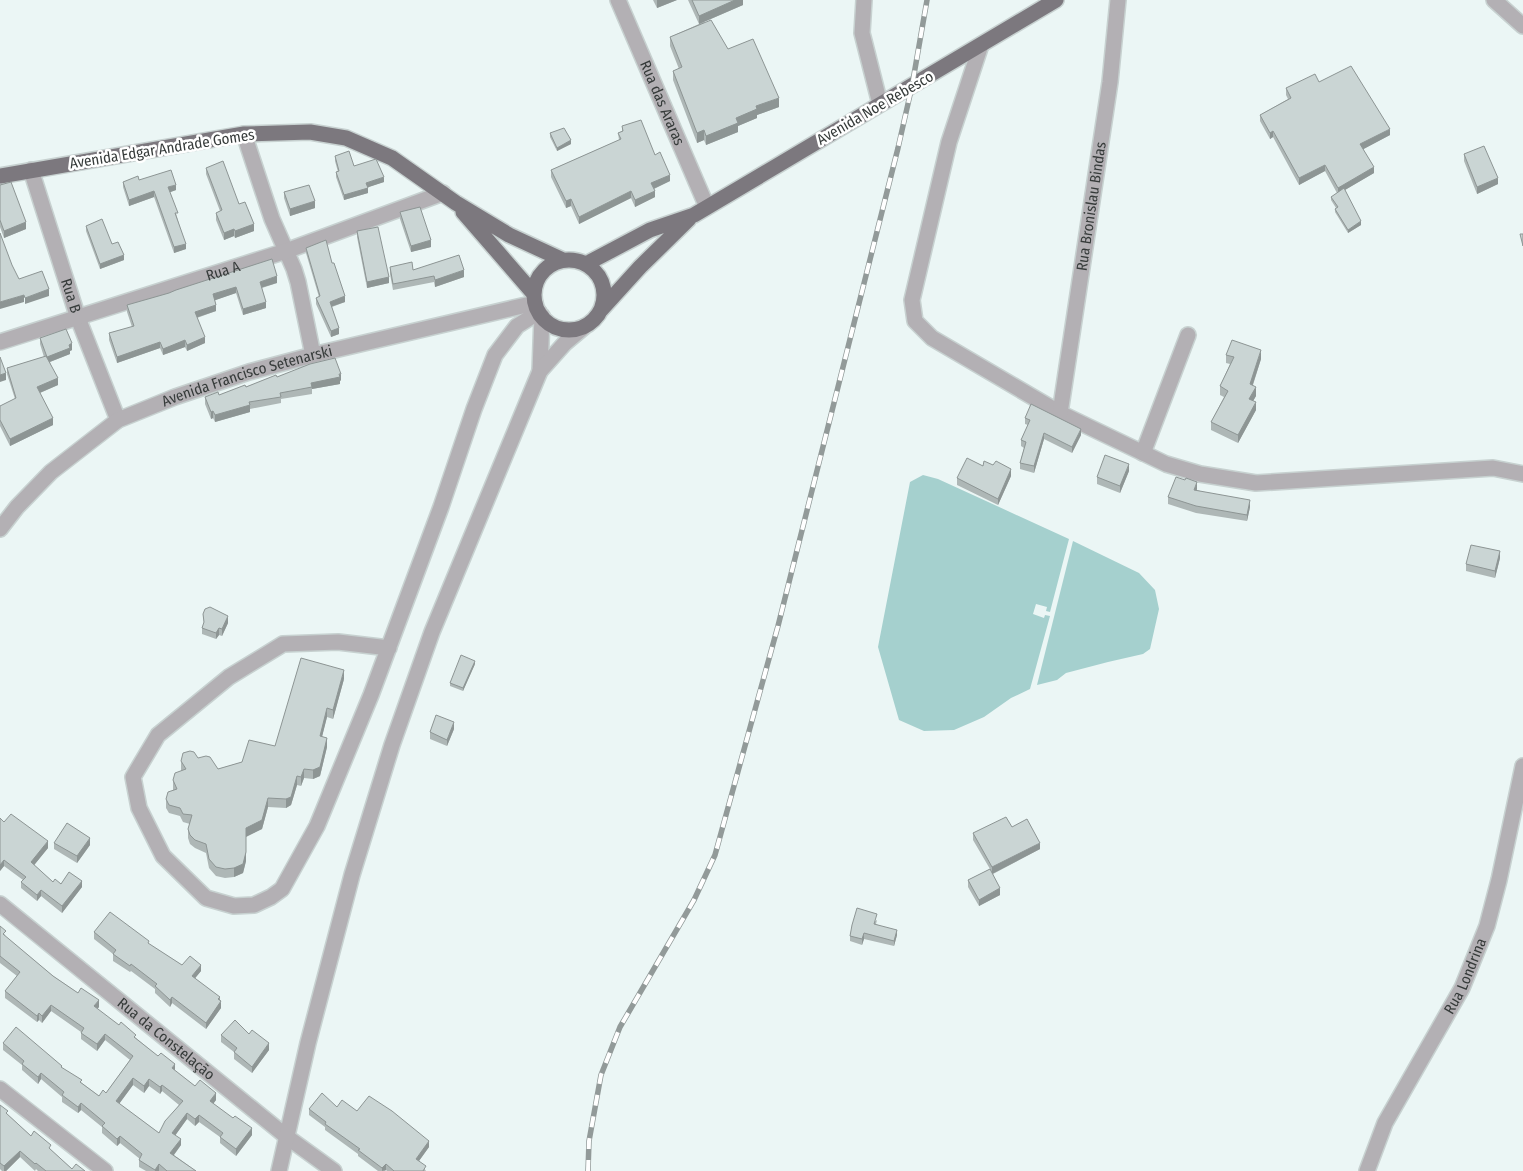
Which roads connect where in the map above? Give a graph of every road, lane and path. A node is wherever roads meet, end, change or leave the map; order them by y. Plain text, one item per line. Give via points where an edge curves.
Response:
1 (618, 0) edge
2 (864, 0) edge
3 (1056, 0) edge
4 (1118, 0) edge
5 (1494, 0) edge
6 (1523, 26) edge
7 (981, 45) junction
8 (880, 104) junction
9 (244, 134) junction
10 (31, 170) junction
11 (0, 176) edge
12 (444, 193) junction
13 (456, 203) junction
14 (700, 211) junction
15 (286, 251) junction
16 (563, 260) junction
17 (586, 264) junction
18 (537, 306) junction
19 (600, 312) junction
20 (78, 318) junction
21 (584, 326) junction
22 (1188, 335) dead end
23 (0, 342) edge
24 (313, 355) junction
25 (540, 372) junction
26 (1060, 414) junction
27 (118, 420) junction
28 (1143, 453) junction
29 (1523, 474) edge
30 (0, 529) edge
31 (389, 648) junction
32 (1523, 766) edge
33 (0, 904) edge
34 (0, 1089) edge
35 (287, 1137) junction
36 (105, 1171) edge
37 (279, 1171) edge
38 (334, 1171) edge
39 (1367, 1171) edge

1 - 14 street, Rua das Araras
2 - 8 street via 862,34
3 - 7 main road, Avenida Noe Rebesco
4 - 26 street, Rua Bronislau Bindas via 1110,82
5 - 6 street
7 - 8 main road, Avenida Noe Rebesco
7 - 26 street via 947,152 912,300 915,321 932,338
8 - 14 main road, Avenida Noe Rebesco
9 - 10 main road, Avenida Edgar Andrade Gomes
9 - 12 main road, Avenida Edgar Andrade Gomes via 310,132 346,138 392,158
9 - 15 street
10 - 11 main road, Avenida Edgar Andrade Gomes
10 - 20 street, Rua B
12 - 13 main road, Avenida Edgar Andrade Gomes
12 - 15 street, Rua A
13 - 16 main road, Avenida Edgar Andrade Gomes via 509,235
13 - 18 main road, Avenida Edgar Andrade Gomes
14 - 17 main road, Avenida Noe Rebesco via 650,230
14 - 19 main road, Avenida Noe Rebesco via 640,267
15 - 20 street, Rua A
15 - 24 street via 298,282
16 - 17 main road
16 - 18 main road via 542,272 536,282
17 - 19 main road via 601,279 604,301
18 - 21 main road via 550,324 561,329 573,330
18 - 24 street, Avenida Francisco Setenarski
18 - 25 street
18 - 31 street via 495,355
19 - 21 main road
20 - 23 street, Rua A
20 - 27 street, Rua B
21 - 25 street
22 - 28 street
24 - 27 street, Avenida Francisco Setenarski via 248,372
25 - 35 street via 432,632 392,746 352,875
26 - 28 street
27 - 30 street, Avenida Francisco Setenarski via 52,472
28 - 29 street via 1200,474 1256,483 1493,468
31 - 31 street via 317,826 282,889 254,905 234,906 206,898 163,856 140,808 133,777 158,735 229,677 283,644 338,642
32 - 39 street, Rua Londrina via 1487,926 1462,988 1385,1123
33 - 35 street, Rua da Constelação
34 - 36 street
35 - 37 street
35 - 38 street, Rua da Constelação

